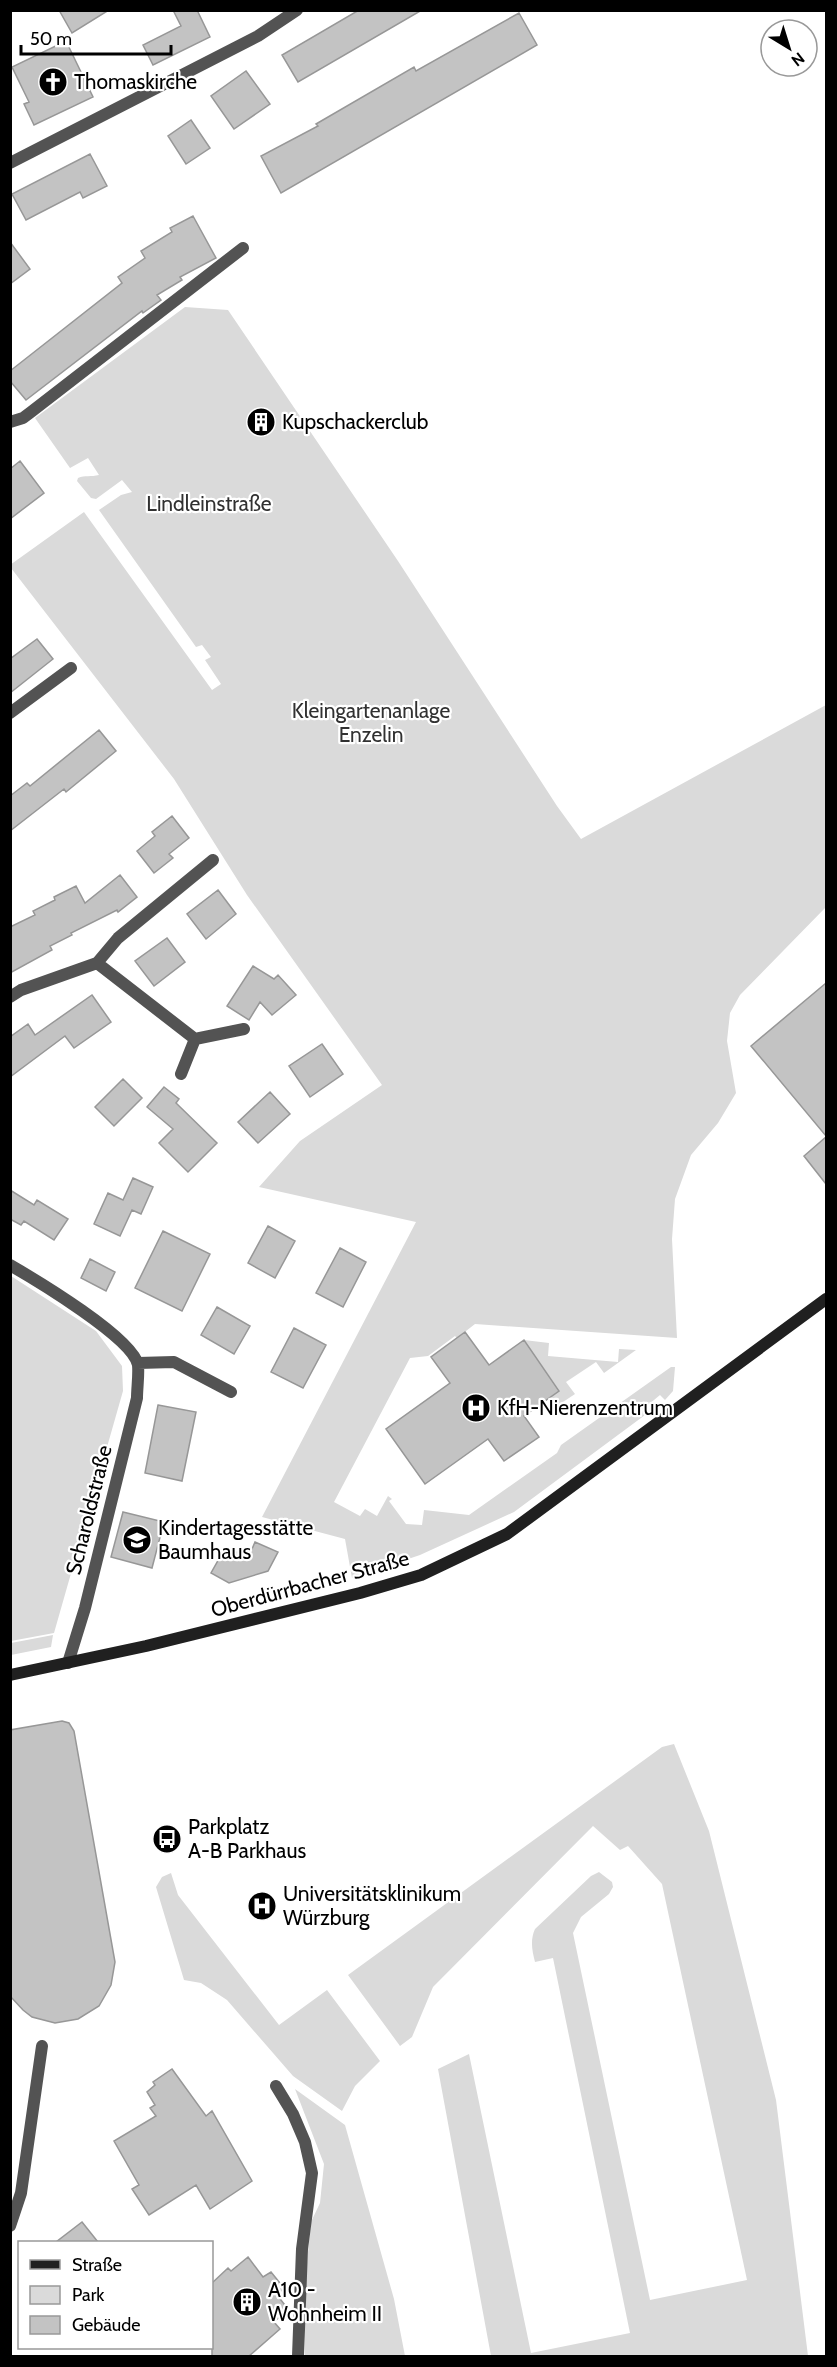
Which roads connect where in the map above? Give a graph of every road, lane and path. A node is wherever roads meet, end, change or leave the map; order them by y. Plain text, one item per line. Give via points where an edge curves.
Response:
1 (297, 10) edge
2 (10, 163) edge
3 (243, 248) dead end
4 (10, 422) edge
5 (71, 668) dead end
6 (10, 713) edge
7 (213, 860) dead end
8 (97, 963) junction
9 (10, 997) edge
10 (244, 1029) dead end
11 (195, 1039) junction
12 (181, 1074) dead end
13 (10, 1265) edge
14 (826, 1299) edge
15 (138, 1363) junction
16 (231, 1392) dead end
17 (68, 1664) junction
18 (10, 1674) edge
19 (42, 2046) dead end
20 (276, 2086) dead end
21 (10, 2226) edge
22 (298, 2356) edge

1 - 2 street via 258,36
3 - 4 street via 32,412
5 - 6 street
7 - 8 street via 118,938
8 - 9 street
8 - 11 street
10 - 11 street
11 - 12 street
13 - 15 street via 115,1334
14 - 17 street, Oberdürrbacher Straße via 507,1534 421,1575
15 - 16 street via 174,1362
15 - 17 street, Scharoldstraße via 137,1398
17 - 18 street, Oberdürrbacher Straße
19 - 21 street via 21,2193
20 - 22 street via 305,2142 312,2174 302,2249

